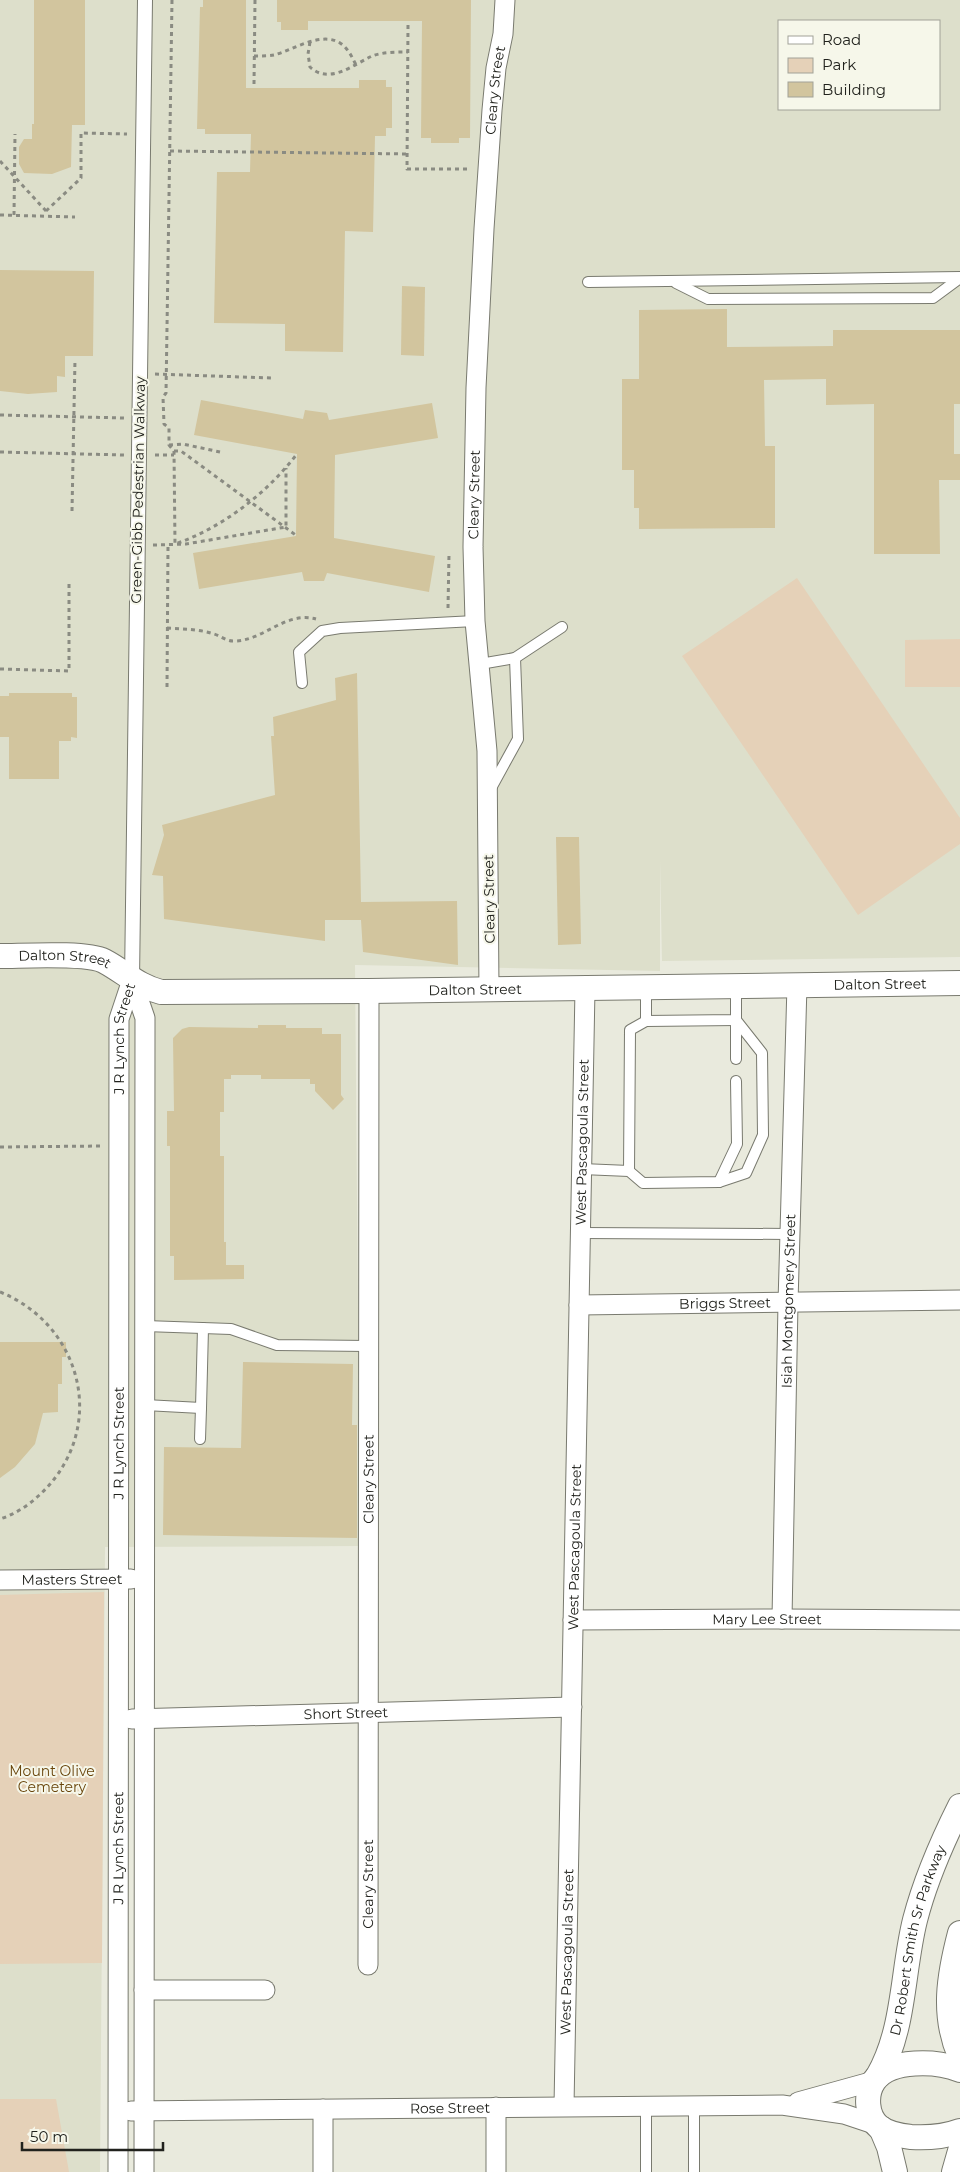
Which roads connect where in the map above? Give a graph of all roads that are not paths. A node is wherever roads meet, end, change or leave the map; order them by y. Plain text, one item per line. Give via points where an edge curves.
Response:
1 (145, 0) edge
2 (505, 0) edge
3 (960, 278) edge
4 (673, 281) junction
5 (588, 282) dead end
6 (475, 621) junction
7 (562, 627) dead end
8 (515, 658) junction
9 (480, 664) junction
10 (302, 683) dead end
11 (487, 795) junction
12 (0, 956) edge
13 (132, 980) junction
14 (960, 983) edge
15 (797, 985) junction
16 (736, 986) junction
17 (646, 987) junction
18 (585, 989) junction
19 (489, 990) junction
20 (369, 991) junction
21 (736, 1020) junction
22 (646, 1021) junction
23 (736, 1059) dead end
24 (736, 1081) dead end
25 (582, 1169) junction
26 (629, 1171) junction
27 (719, 1182) junction
28 (580, 1233) junction
29 (790, 1234) junction
30 (960, 1300) edge
31 (788, 1302) junction
32 (579, 1305) junction
33 (145, 1326) junction
34 (203, 1328) junction
35 (368, 1346) junction
36 (145, 1405) junction
37 (201, 1408) junction
38 (200, 1439) dead end
39 (144, 1578) junction
40 (118, 1579) junction
41 (0, 1580) edge
42 (782, 1619) junction
43 (573, 1620) junction
44 (960, 1620) edge
45 (572, 1707) junction
46 (368, 1712) junction
47 (144, 1718) junction
48 (118, 1719) junction
49 (960, 1806) edge
50 (960, 1934) edge
51 (368, 1965) dead end
52 (144, 1990) junction
53 (265, 1990) dead end
54 (960, 2056) edge
55 (960, 2070) edge
56 (876, 2078) junction
57 (782, 2105) junction
58 (564, 2106) junction
59 (646, 2106) junction
60 (694, 2106) junction
61 (496, 2107) junction
62 (323, 2109) junction
63 (118, 2111) junction
64 (144, 2111) junction
65 (879, 2127) junction
66 (960, 2131) edge
67 (960, 2150) edge
68 (118, 2172) edge
69 (144, 2172) edge
70 (323, 2172) edge
71 (496, 2172) edge
72 (646, 2172) edge
73 (694, 2172) edge
74 (895, 2172) edge
75 (954, 2172) edge

1 - 13 street, Green-Gibb Pedestrian Walkway
2 - 6 street, Cleary Street via 488,170 476,388
3 - 4 lane
3 - 4 lane via 933,298 708,299
4 - 5 lane
6 - 9 street, Cleary Street
6 - 10 lane via 322,631 299,652
7 - 8 lane
8 - 9 lane
8 - 11 lane via 518,738
9 - 11 street, Cleary Street
11 - 19 street, Cleary Street
12 - 13 street, Dalton Street via 85,956 103,960
13 - 20 street, Dalton Street via 161,992
13 - 33 street, J R Lynch Street via 145,1018
13 - 40 street, J R Lynch Street via 119,1019
14 - 15 street, Dalton Street
15 - 16 street, Dalton Street
15 - 29 street, Isiah Montgomery Street
16 - 17 street, Dalton Street
16 - 21 lane
17 - 18 street, Dalton Street
17 - 22 lane
18 - 19 street, Dalton Street
18 - 25 street, West Pascagoula Street
19 - 20 street, Dalton Street
20 - 35 street, Cleary Street
21 - 22 lane
21 - 23 lane
21 - 27 lane via 762,1053 763,1135 746,1173
22 - 26 lane via 630,1030
24 - 27 lane via 737,1144
25 - 26 lane
25 - 28 street, West Pascagoula Street
26 - 27 lane via 643,1183
28 - 29 lane
28 - 32 street, West Pascagoula Street
29 - 31 street, Isiah Montgomery Street
30 - 31 street, Briggs Street
31 - 32 street, Briggs Street
31 - 42 street, Isiah Montgomery Street
32 - 43 street, West Pascagoula Street
33 - 34 lane
33 - 36 street, J R Lynch Street
34 - 35 lane via 231,1329 276,1345
34 - 37 lane
35 - 46 street, Cleary Street
36 - 37 lane
36 - 39 street, J R Lynch Street
37 - 38 lane
39 - 40 street, Masters Street
39 - 47 street, J R Lynch Street
40 - 41 street, Masters Street
40 - 48 street, J R Lynch Street
42 - 43 street, Mary Lee Street
42 - 44 street, Mary Lee Street
43 - 45 street, West Pascagoula Street
45 - 46 street, Short Street
45 - 58 street, West Pascagoula Street
46 - 47 street, Short Street
46 - 51 street, Cleary Street
47 - 48 street, Short Street
47 - 52 street, J R Lynch Street
48 - 63 street, J R Lynch Street
49 - 56 street, Dr Robert Smith Sr Parkway via 942,1843 915,1919 896,2032 888,2058
50 - 54 street via 948,1993 950,2032
52 - 53 street
52 - 64 street, J R Lynch Street
55 - 56 street via 926,2063 896,2067
56 - 57 street, Rose Street via 829,2095
56 - 65 street, Dr Robert Smith Sr Parkway via 869,2090 868,2108
57 - 60 street, Rose Street
57 - 65 street, Rose Street via 836,2112
58 - 59 street, Rose Street
58 - 61 street, Rose Street
59 - 60 street, Rose Street
59 - 72 lane
60 - 73 lane
61 - 62 street, Rose Street
61 - 71 street
62 - 64 street, Rose Street
62 - 70 street
63 - 64 street, Rose Street
63 - 68 street, J R Lynch Street
64 - 69 street, J R Lynch Street
65 - 66 street via 906,2137 923,2138 942,2137
65 - 74 street via 889,2147
67 - 75 street

